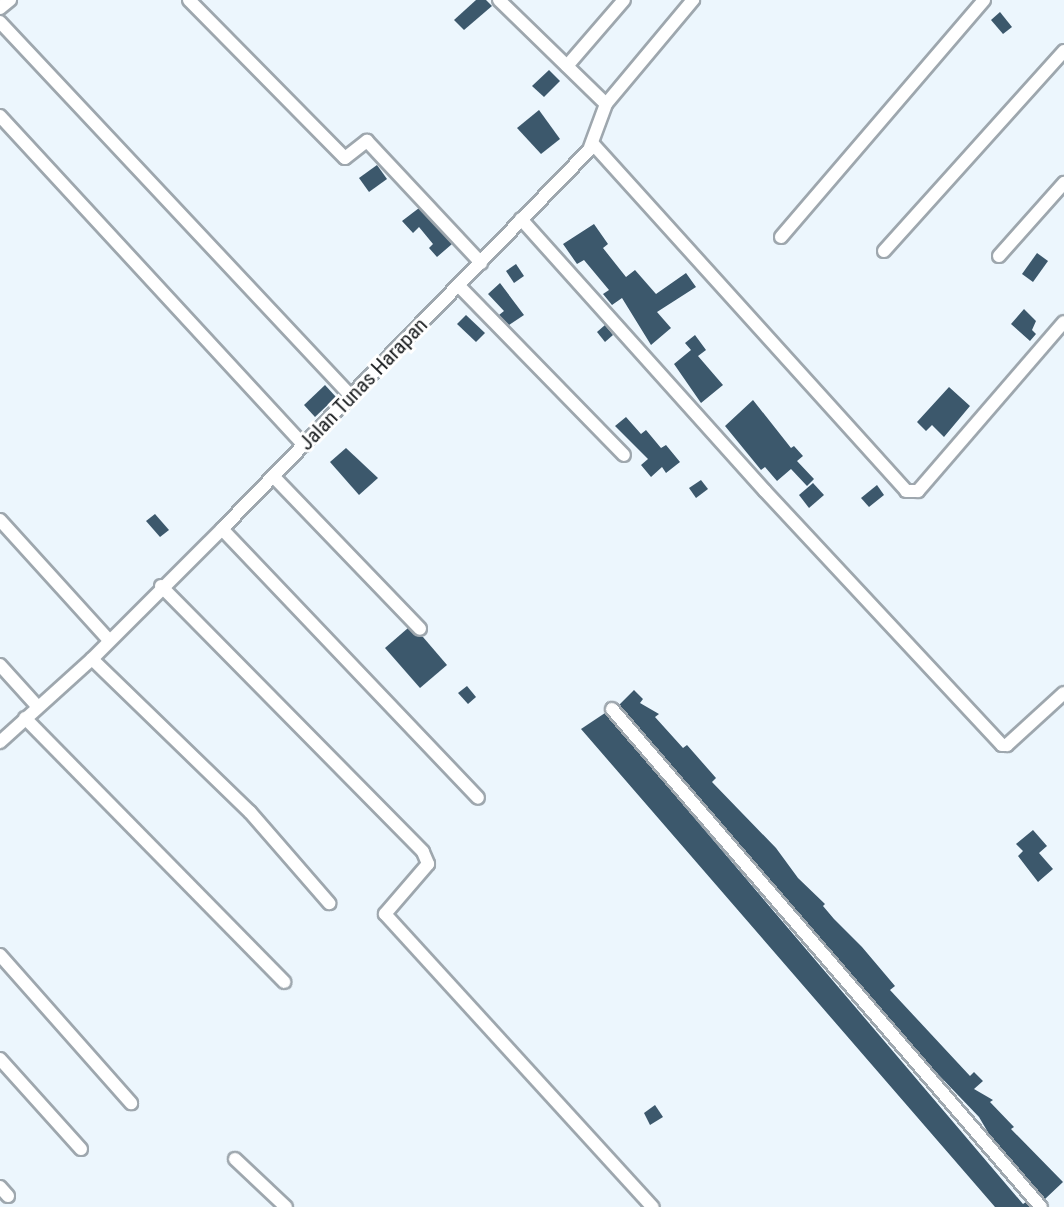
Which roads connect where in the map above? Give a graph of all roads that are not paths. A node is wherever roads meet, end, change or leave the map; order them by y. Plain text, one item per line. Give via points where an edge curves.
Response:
1 (10, 0) edge
2 (189, 0) edge
3 (499, 0) edge
4 (624, 0) edge
5 (693, 0) edge
6 (984, 0) edge
7 (0, 8) edge
8 (0, 22) edge
9 (1064, 51) edge
10 (567, 66) junction
11 (606, 104) junction
12 (0, 116) edge
13 (593, 144) junction
14 (1064, 183) edge
15 (521, 219) junction
16 (781, 237) dead end
17 (884, 251) dead end
18 (999, 256) dead end
19 (481, 263) junction
20 (459, 286) junction
21 (1064, 322) edge
22 (351, 396) junction
23 (304, 445) junction
24 (624, 455) dead end
25 (273, 476) junction
26 (0, 520) edge
27 (222, 529) junction
28 (161, 586) junction
29 (420, 629) dead end
30 (108, 639) junction
31 (92, 659) junction
32 (0, 665) edge
33 (1064, 693) edge
34 (37, 706) junction
35 (612, 708) dead end
36 (25, 718) junction
37 (0, 742) edge
38 (478, 798) dead end
39 (329, 903) dead end
40 (0, 955) edge
41 (284, 982) dead end
42 (0, 1059) edge
43 (131, 1103) dead end
44 (81, 1149) dead end
45 (235, 1159) dead end
46 (286, 1207) edge
47 (653, 1207) edge
48 (1041, 1207) edge

1 - 7 street
2 - 19 street via 345,158 367,141
3 - 10 street
4 - 10 street
5 - 11 street, Jalan Tunas Harapan
6 - 16 street
8 - 22 street
9 - 17 street
10 - 11 street
11 - 13 street, Jalan Tunas Harapan
12 - 23 street
13 - 15 street, Jalan Tunas Harapan
13 - 21 street via 906,491 918,491
14 - 18 street
15 - 19 street, Jalan Tunas Harapan
15 - 33 street via 765,491 1002,745 1007,745
19 - 20 street, Jalan Tunas Harapan
20 - 22 street, Jalan Tunas Harapan
20 - 24 street
22 - 23 street, Jalan Tunas Harapan
23 - 25 street, Jalan Tunas Harapan
25 - 27 street, Jalan Tunas Harapan
25 - 29 street
26 - 30 street
27 - 28 street, Jalan Tunas Harapan
27 - 38 street
28 - 30 street, Jalan Tunas Harapan
28 - 47 street via 423,852 428,864 386,914
30 - 31 street, Jalan Tunas Harapan
31 - 34 street, Jalan Tunas Harapan
31 - 39 street via 250,812
32 - 34 street
34 - 36 street, Jalan Tunas Harapan
35 - 48 street
36 - 37 street, Jalan Tunas Harapan
36 - 41 street
40 - 43 street
42 - 44 street
45 - 46 street

